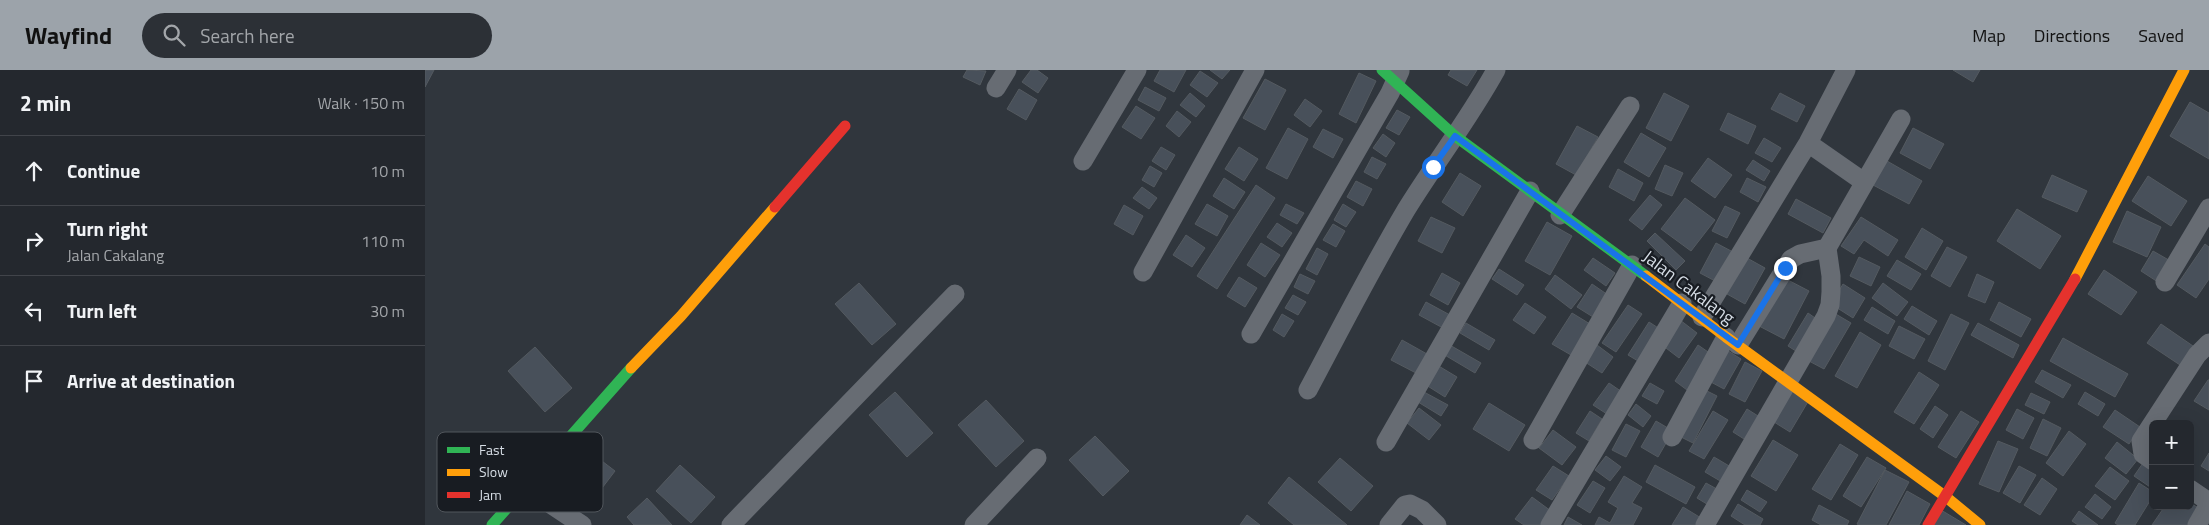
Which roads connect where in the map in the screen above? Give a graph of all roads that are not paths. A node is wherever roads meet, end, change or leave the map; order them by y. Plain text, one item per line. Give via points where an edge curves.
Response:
1 (1007, 70) edge
2 (1137, 70) edge
3 (1255, 70) edge
4 (1495, 70) edge
5 (1846, 70) edge
6 (2184, 70) edge
7 (1392, 73) edge
8 (996, 88) dead end
9 (1631, 106) dead end
10 (1901, 119) dead end
11 (845, 126) dead end
12 (1455, 136) junction
13 (1808, 143) junction
14 (1083, 161) dead end
15 (1864, 182) junction
16 (1530, 191) junction
17 (2209, 208) edge
18 (1560, 215) junction
19 (2203, 234) edge
20 (1827, 248) junction
21 (1631, 265) junction
22 (1143, 272) dead end
23 (2165, 282) dead end
24 (955, 294) dead end
25 (1682, 303) junction
26 (1702, 317) junction
27 (1251, 334) dead end
28 (1732, 341) junction
29 (2209, 343) edge
30 (1789, 382) junction
31 (1308, 390) dead end
32 (2155, 420) edge
33 (2149, 429) edge
34 (574, 432) edge
35 (1672, 437) dead end
36 (1533, 440) dead end
37 (1386, 442) dead end
38 (1037, 458) dead end
39 (2149, 458) edge
40 (2194, 492) edge
41 (1946, 497) junction
42 (2209, 503) edge
43 (503, 512) edge
44 (562, 512) edge
45 (1977, 524) edge
46 (492, 525) edge
47 (582, 525) edge
48 (731, 525) edge
49 (973, 525) edge
50 (1389, 525) edge
51 (1437, 525) edge
52 (1550, 525) edge
53 (1705, 525) edge
54 (1928, 525) edge
55 (2197, 525) edge

1 - 8 street
2 - 14 street
3 - 22 street
4 - 12 street
5 - 13 street
6 - 41 street via 2065,298
7 - 12 street, Jalan Cakalang
7 - 27 street via 1390,93
9 - 18 street
10 - 15 street
11 - 34 street via 681,316
12 - 16 street, Jalan Cakalang
12 - 31 street via 1405,213
13 - 15 street
13 - 26 street
15 - 20 street
16 - 18 street, Jalan Cakalang
16 - 37 street
17 - 19 street
18 - 21 street, Jalan Cakalang
19 - 23 street
20 - 28 street via 1791,259
20 - 30 street via 1831,276 1830,305
21 - 25 street, Jalan Cakalang
21 - 36 street
24 - 48 street
25 - 26 street, Jalan Cakalang
25 - 52 street
26 - 28 street, Jalan Cakalang
28 - 30 street, Jalan Cakalang
28 - 35 street
29 - 32 street via 2197,355
30 - 41 street, Jalan Cakalang
30 - 53 street
33 - 39 street via 2140,447
38 - 49 street
40 - 42 street
41 - 45 street, Jalan Cakalang
41 - 54 street
42 - 55 street
43 - 46 street
44 - 47 street
50 - 51 street via 1405,505 1415,505

